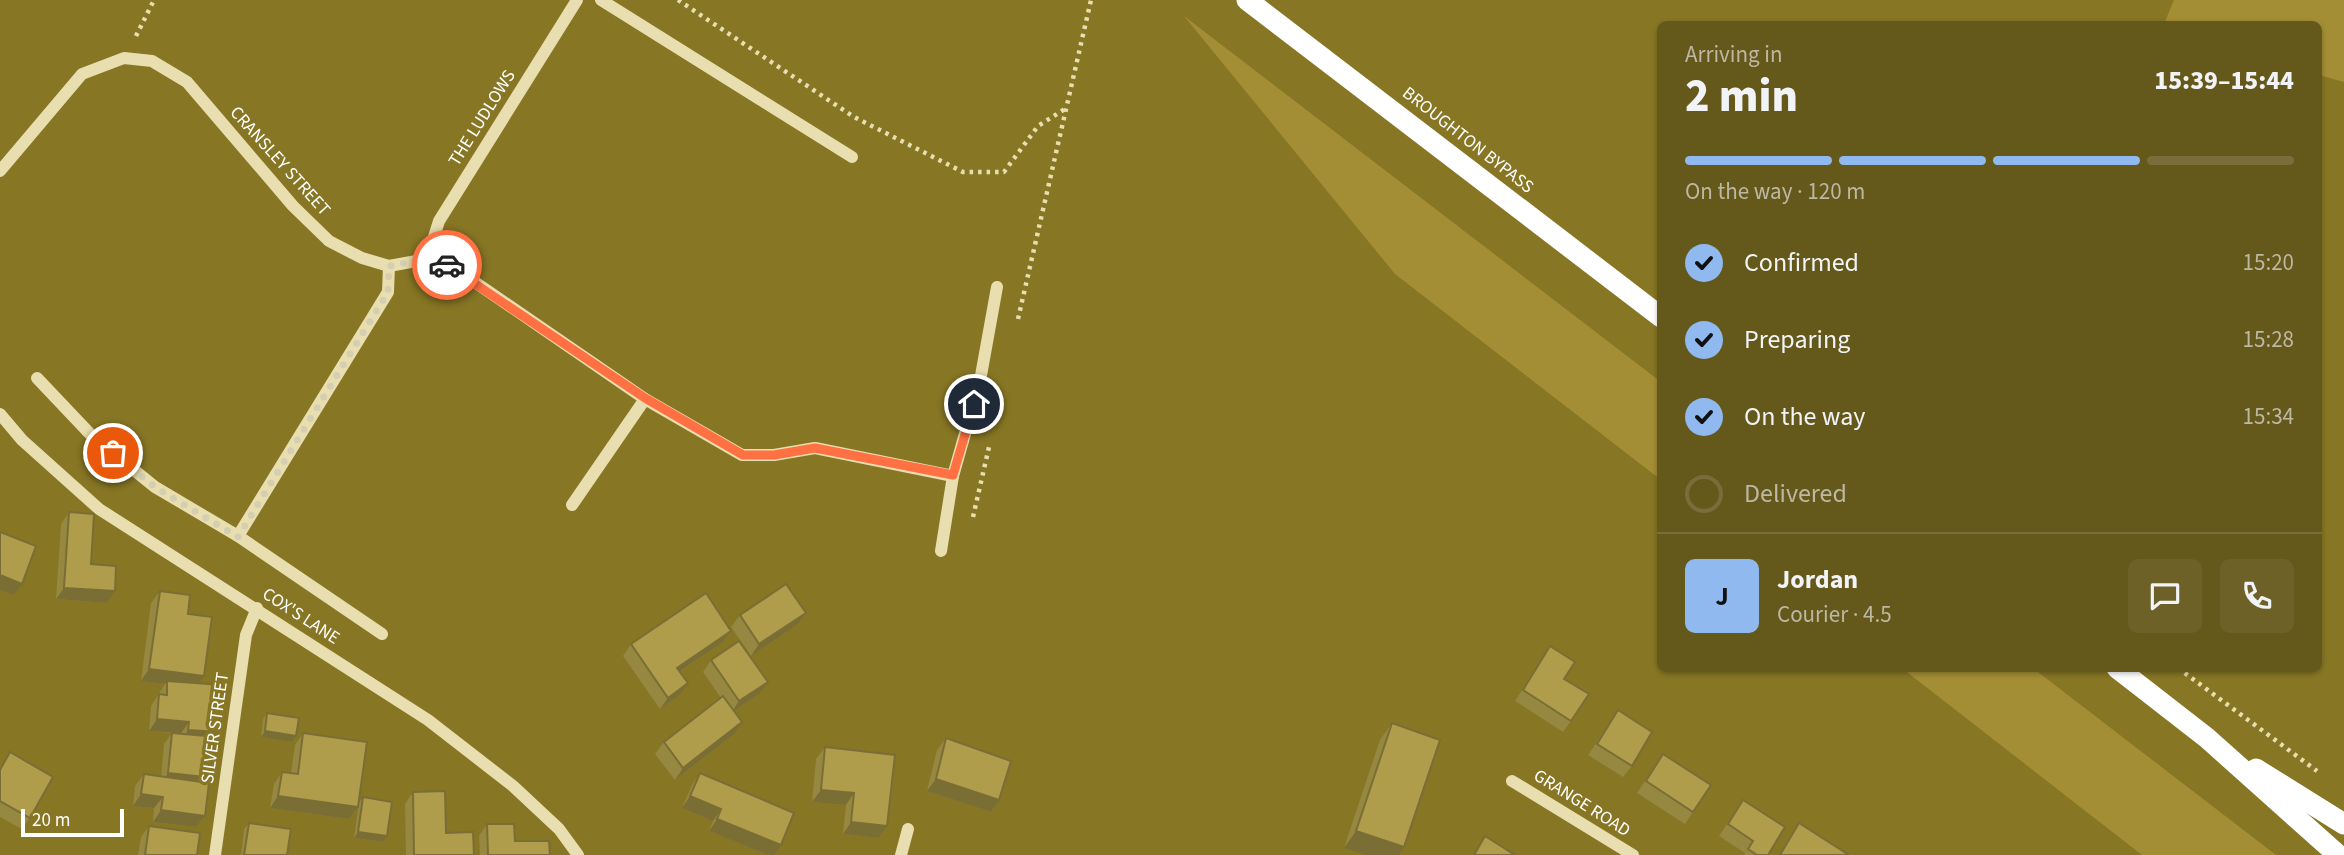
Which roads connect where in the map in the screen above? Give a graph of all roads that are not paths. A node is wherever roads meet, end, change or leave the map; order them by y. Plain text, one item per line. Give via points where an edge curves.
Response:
1 (577, 0) edge
2 (601, 0) edge
3 (1247, 0) edge
4 (852, 157) dead end
5 (0, 171) edge
6 (427, 259) junction
7 (389, 266) junction
8 (998, 287) dead end
9 (1657, 314) edge
10 (37, 377) dead end
11 (645, 398) junction
12 (0, 414) edge
13 (953, 475) junction
14 (572, 505) dead end
15 (238, 537) junction
16 (941, 551) dead end
17 (257, 608) junction
18 (382, 634) dead end
19 (2121, 672) edge
20 (2207, 738) junction
21 (1513, 781) dead end
22 (2344, 824) edge
23 (908, 829) dead end
24 (215, 855) edge
25 (578, 855) edge
26 (901, 855) edge
27 (1633, 855) edge
28 (2337, 855) edge

1 - 6 street, THE LUDLOWS via 439,221
2 - 4 street
3 - 9 highway, BROUGHTON BYPASS
5 - 7 street, CRANSLEY STREET via 82,74 124,58 152,61 187,82 293,206 329,241
6 - 7 street, CRANSLEY STREET
6 - 11 street via 453,267
7 - 15 street via 388,292
8 - 13 street via 981,381
10 - 15 street via 92,436 155,487
11 - 13 street via 743,455 815,448
11 - 14 street
12 - 17 street, COX'S LANE via 22,440 99,509
13 - 16 street
15 - 18 street
17 - 24 street, SILVER STREET via 246,635
17 - 25 street, COX'S LANE via 428,720 513,786 559,829
19 - 20 highway
20 - 22 highway
20 - 28 highway
21 - 27 street, GRANGE ROAD
23 - 26 street

